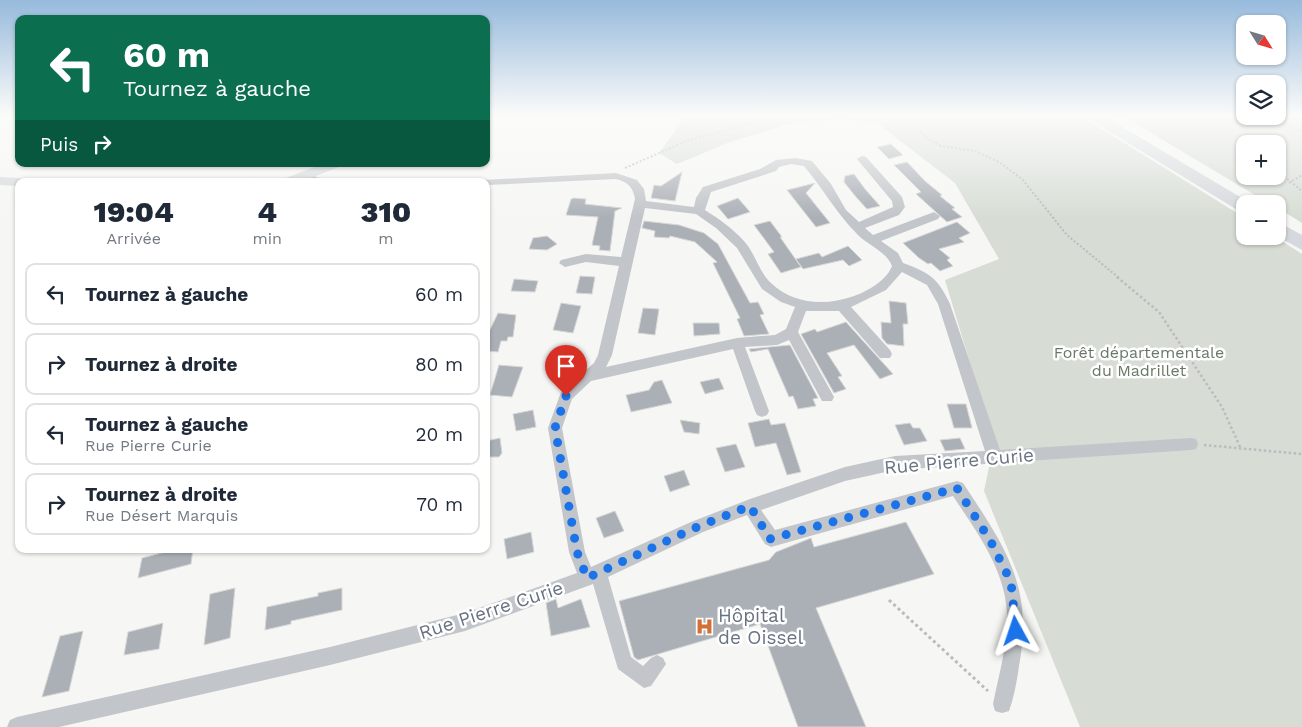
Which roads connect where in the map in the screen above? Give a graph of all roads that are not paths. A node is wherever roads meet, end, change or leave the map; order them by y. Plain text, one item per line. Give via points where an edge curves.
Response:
1 (1149, 150) edge
2 (1166, 150) edge
3 (862, 159) dead end
4 (330, 167) edge
5 (315, 178) edge
6 (0, 181) edge
7 (15, 182) edge
8 (490, 182) edge
9 (1240, 195) edge
10 (1236, 202) edge
11 (640, 204) junction
12 (699, 211) junction
13 (934, 216) dead end
14 (1286, 223) edge
15 (857, 227) junction
16 (1286, 233) edge
17 (1302, 233) edge
18 (872, 240) junction
19 (1302, 244) edge
20 (626, 262) junction
21 (565, 264) dead end
22 (898, 266) junction
23 (802, 305) junction
24 (842, 305) junction
25 (791, 332) junction
26 (737, 343) junction
27 (886, 354) dead end
28 (589, 376) junction
29 (827, 397) dead end
30 (762, 411) dead end
31 (1191, 444) road end
32 (995, 457) junction
33 (750, 506) junction
34 (592, 575) junction
35 (658, 664) dead end
36 (1002, 704) road end
37 (18, 727) edge

1 - 10 highway
2 - 9 highway
3 - 15 street via 898,200 899,206 895,212
4 - 5 main road
6 - 7 main road
8 - 11 street via 616,176 636,184 640,190
11 - 12 street
11 - 20 street
12 - 15 street via 707,190 764,170 791,167 819,176 842,212
12 - 23 street via 741,245 766,286
13 - 18 street
14 - 17 highway
15 - 18 street
16 - 19 highway
18 - 22 street via 894,256
20 - 21 street via 586,258
20 - 28 street via 605,355
22 - 24 street via 882,287
22 - 32 street via 935,284
23 - 24 street
23 - 25 street
24 - 27 street
25 - 26 street via 776,340
25 - 29 street
26 - 28 street
26 - 30 street
28 - 34 street via 566,396 555,428 577,552
31 - 32 street, Rue Pierre Curie
32 - 33 street, Rue Pierre Curie via 895,463 845,474
33 - 34 street, Rue Pierre Curie
33 - 36 street via 770,539 957,488 991,542 1011,582 1016,631
34 - 35 street via 624,663 644,679
34 - 37 street, Rue Pierre Curie via 465,622

